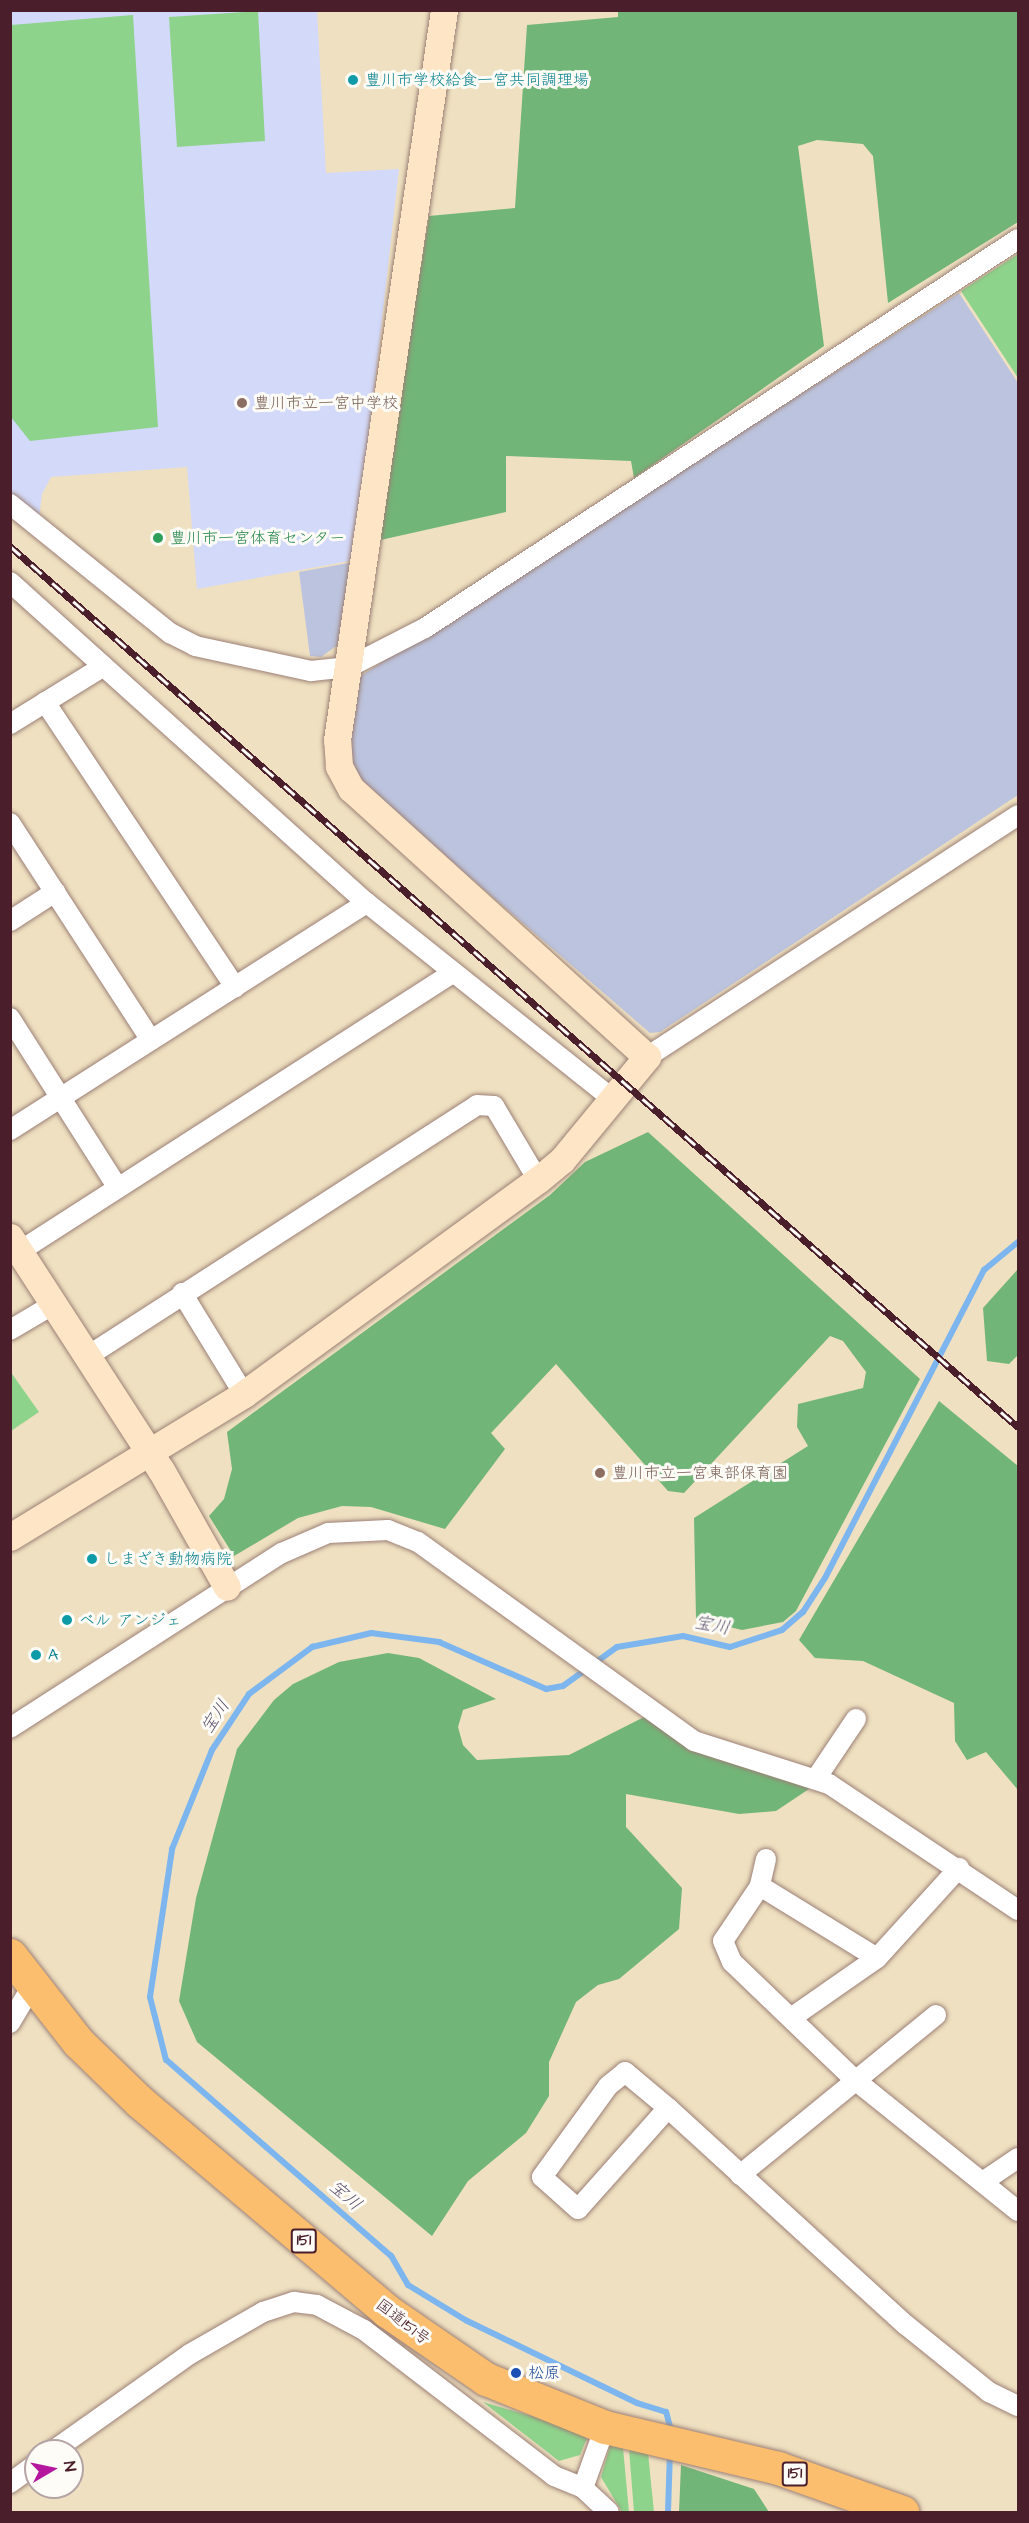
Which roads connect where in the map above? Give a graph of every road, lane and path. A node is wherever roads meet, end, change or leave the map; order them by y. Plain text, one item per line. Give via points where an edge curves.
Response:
1 (444, 10) edge
2 (1018, 239) edge
3 (10, 504) edge
4 (10, 582) edge
5 (104, 666) junction
6 (349, 667) junction
7 (45, 702) junction
8 (10, 724) edge
9 (1018, 815) edge
10 (10, 823) edge
11 (55, 892) junction
12 (367, 903) junction
13 (10, 921) edge
14 (451, 974) junction
15 (235, 987) junction
16 (10, 1018) edge
17 (151, 1040) junction
18 (647, 1057) junction
19 (61, 1098) junction
20 (614, 1100) junction
21 (10, 1130) edge
22 (538, 1180) junction
23 (118, 1188) junction
24 (15, 1244) edge
25 (182, 1293) junction
26 (54, 1304) junction
27 (10, 1330) edge
28 (88, 1356) junction
29 (243, 1394) junction
30 (151, 1454) junction
31 (10, 1537) edge
32 (227, 1587) junction
33 (856, 1719) dead end
34 (10, 1728) edge
35 (817, 1777) junction
36 (766, 1859) dead end
37 (959, 1868) junction
38 (760, 1886) junction
39 (1018, 1910) edge
40 (10, 1955) edge
41 (877, 1958) junction
42 (32, 1986) junction
43 (936, 2015) dead end
44 (791, 2018) junction
45 (10, 2023) edge
46 (855, 2080) junction
47 (668, 2108) junction
48 (1018, 2158) edge
49 (740, 2175) junction
50 (984, 2181) junction
51 (1018, 2211) edge
52 (1018, 2406) edge
53 (605, 2427) junction
54 (70, 2439) edge
55 (24, 2473) edge
56 (10, 2483) edge
57 (583, 2488) junction
58 (609, 2512) edge
59 (902, 2512) edge

1 - 6 street
2 - 6 street via 425,628
3 - 6 street via 170,633 195,646 301,669
4 - 5 street
5 - 7 street
5 - 12 street
6 - 18 street via 337,753 351,789 528,944
7 - 8 street
7 - 15 street
9 - 18 street
10 - 11 street
11 - 13 street
11 - 17 street
12 - 14 street
12 - 15 street
14 - 20 street
14 - 23 street
15 - 17 street
16 - 19 street
17 - 19 street
18 - 20 street
19 - 21 street
19 - 23 street
20 - 22 street
22 - 25 street via 494,1106 477,1106
22 - 29 street
23 - 24 street
24 - 26 street
25 - 28 street
25 - 29 street
26 - 27 street
26 - 28 street
28 - 30 street
29 - 30 street
30 - 31 street
30 - 32 street
32 - 34 street
32 - 35 street via 311,1538 361,1528 388,1530 418,1542 694,1741
33 - 35 street
35 - 37 street
36 - 38 street
37 - 39 street
37 - 41 street
38 - 41 street
38 - 44 street via 723,1941 732,1962
40 - 42 highway, 国道151号 / 151
41 - 44 street
42 - 45 street
42 - 53 highway, 国道151号 / 151 via 140,2102 395,2317 486,2379
43 - 46 street
44 - 46 street
46 - 49 street
46 - 50 street
47 - 47 street via 625,2072 608,2086 542,2177 578,2210
47 - 49 street
48 - 50 street
49 - 52 street via 906,2325 989,2392
50 - 51 street
53 - 57 street
53 - 59 highway, 国道151号 / 151 via 778,2468
54 - 57 street via 190,2354 263,2312 294,2302 317,2305 364,2330 554,2476
55 - 56 street
57 - 58 street

